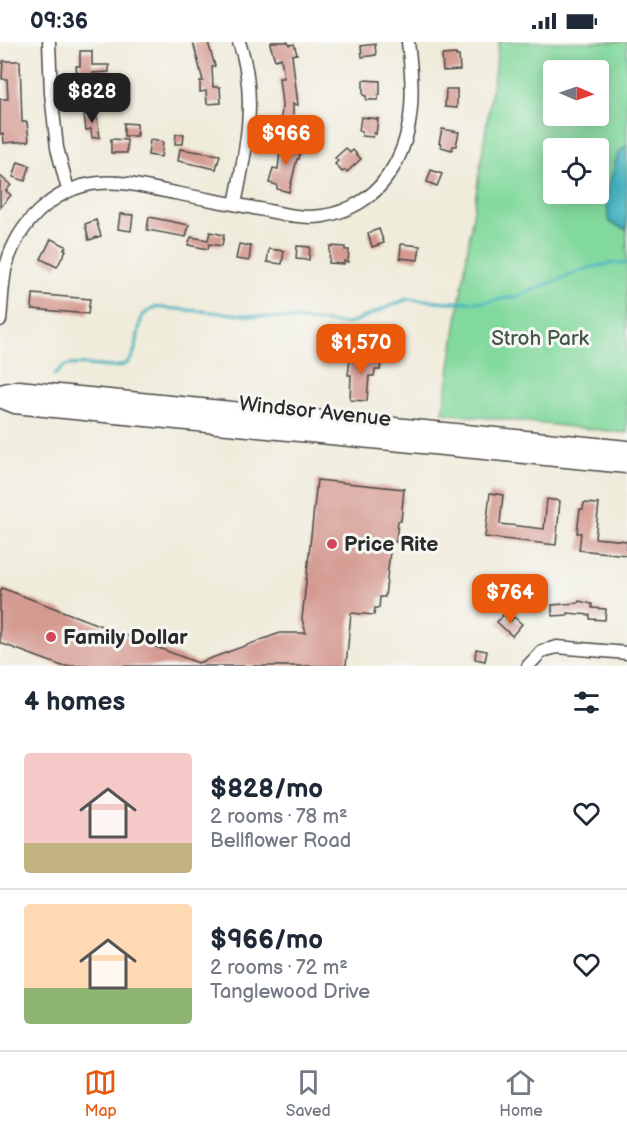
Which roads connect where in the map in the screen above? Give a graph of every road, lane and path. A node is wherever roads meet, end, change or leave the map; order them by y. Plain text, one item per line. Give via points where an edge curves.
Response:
1 (49, 42) edge
2 (239, 42) edge
3 (408, 42) edge
4 (68, 190) junction
5 (235, 204) junction
6 (0, 320) edge
7 (0, 396) edge
8 (627, 450) edge
9 (561, 451) junction
10 (627, 464) edge
11 (627, 653) edge
12 (528, 666) edge

1 - 4 street via 57,148
2 - 5 street via 246,61 250,113
3 - 5 street via 410,128 404,149 382,185 363,201 322,216 292,215
4 - 5 street via 99,183 131,185
4 - 6 street via 30,220 15,242 6,267
7 - 9 main road, Windsor Avenue via 15,404 79,404
8 - 9 main road, Windsor Avenue
9 - 10 main road, Windsor Avenue
11 - 12 street via 556,647 542,651

